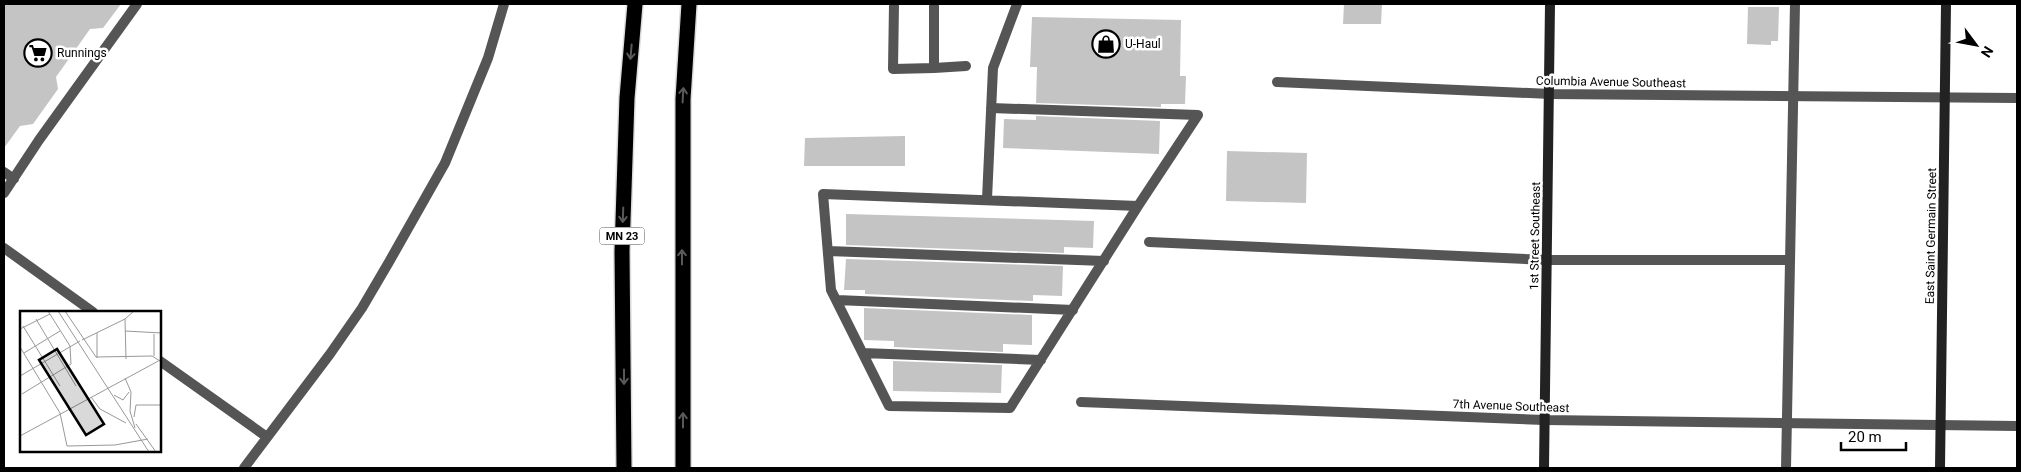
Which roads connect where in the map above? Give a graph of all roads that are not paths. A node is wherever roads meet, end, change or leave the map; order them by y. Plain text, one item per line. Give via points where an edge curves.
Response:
1 (137, 4) edge
2 (504, 4) edge
3 (635, 4) edge
4 (689, 4) edge
5 (894, 4) edge
6 (934, 4) edge
7 (1017, 4) edge
8 (1550, 4) edge
9 (1795, 4) edge
10 (1946, 4) edge
11 (966, 66) dead end
12 (934, 68) junction
13 (1277, 82) dead end
14 (1550, 94) junction
15 (1794, 96) junction
16 (1945, 96) junction
17 (2017, 98) edge
18 (991, 108) junction
19 (4, 172) edge
20 (14, 179) junction
21 (4, 193) edge
22 (987, 199) junction
23 (1138, 206) junction
24 (1149, 242) dead end
25 (4, 248) edge
26 (828, 251) junction
27 (1547, 260) junction
28 (1790, 260) junction
29 (1104, 261) junction
30 (837, 300) junction
31 (1072, 310) junction
32 (91, 311) edge
33 (863, 353) junction
34 (1041, 360) junction
35 (161, 362) edge
36 (1081, 402) dead end
37 (1544, 420) junction
38 (1786, 423) junction
39 (1942, 425) junction
40 (2017, 426) edge
41 (268, 437) junction
42 (244, 468) edge
43 (624, 468) edge
44 (683, 468) edge
45 (1544, 468) edge
46 (1786, 468) edge
47 (1940, 468) edge

1 - 20 street
2 - 41 street via 488,58 445,163 362,308
3 -> 43 highway, MN 23 via 627,98 622,251
44 -> 4 highway via 683,99
5 - 12 street via 893,69
6 - 12 street
7 - 18 street via 993,68
8 - 14 street, 1st Street Southeast
9 - 15 street
10 - 16 street, East Saint Germain Street
11 - 12 street
13 - 14 street, Columbia Avenue Southeast
14 - 15 street, Columbia Avenue Southeast
14 - 27 street, 1st Street Southeast
15 - 16 street, Columbia Avenue Southeast
15 - 28 street
16 - 17 street, Columbia Avenue Southeast
16 - 39 street, East Saint Germain Street
18 - 22 street
18 - 23 street via 1198,115
19 - 20 street
20 - 21 street
22 - 23 street
22 - 26 street via 823,194
23 - 29 street
24 - 27 street
25 - 32 street
26 - 29 street
26 - 30 street via 831,290
27 - 28 street
27 - 37 street, 1st Street Southeast
28 - 38 street
29 - 31 street
30 - 31 street
30 - 33 street
31 - 34 street
33 - 34 street
33 - 34 street via 889,406 1010,408
35 - 41 street
36 - 37 street, 7th Avenue Southeast
37 - 38 street, 7th Avenue Southeast
37 - 45 street, 1st Street Southeast
38 - 39 street, 7th Avenue Southeast
38 - 46 street
39 - 40 street, 7th Avenue Southeast
39 - 47 street, East Saint Germain Street
41 - 42 street

